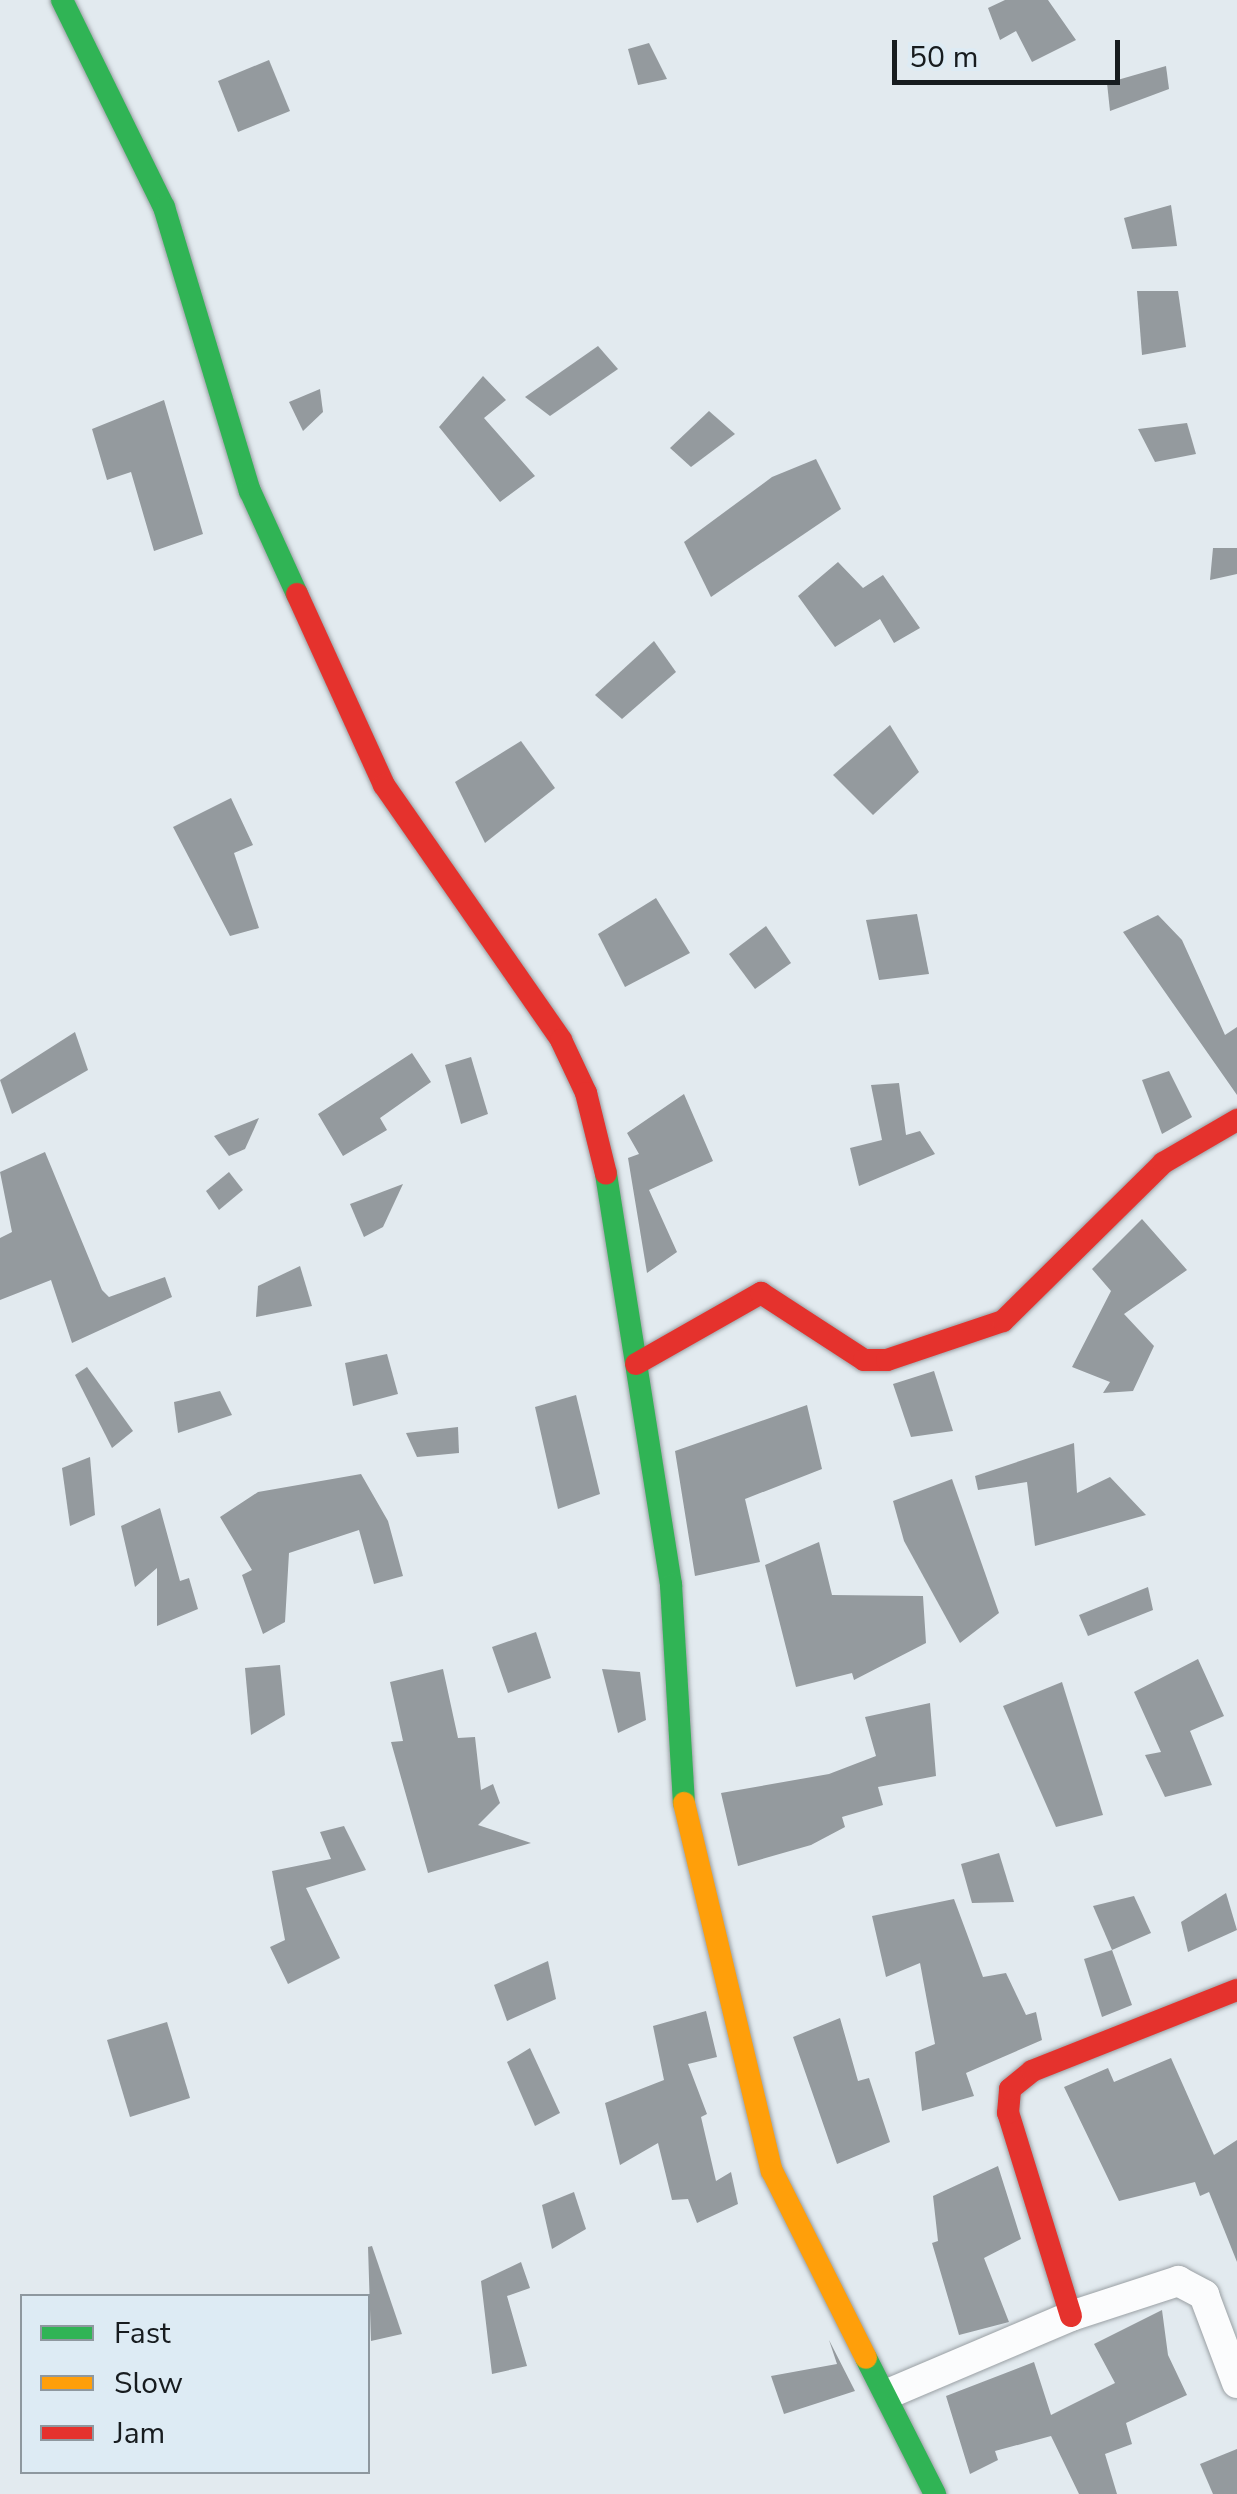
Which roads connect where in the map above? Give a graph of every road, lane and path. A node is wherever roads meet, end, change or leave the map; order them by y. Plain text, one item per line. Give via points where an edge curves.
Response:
1 (62, 0) edge
2 (1237, 1120) edge
3 (636, 1364) junction
4 (1237, 1990) edge
5 (1071, 2316) junction
6 (1237, 2383) edge
7 (890, 2393) junction
8 (935, 2494) edge

1 - 3 street via 164,208 250,491 384,785 561,1040 586,1093 602,1151
2 - 3 street via 1163,1163 1003,1321 886,1360 864,1360 761,1293
3 - 7 street via 671,1585 677,1770 709,1922 772,2171
4 - 5 street via 1032,2071 1010,2089 1008,2113
5 - 6 street via 1178,2282 1204,2295
5 - 7 street
7 - 8 street

